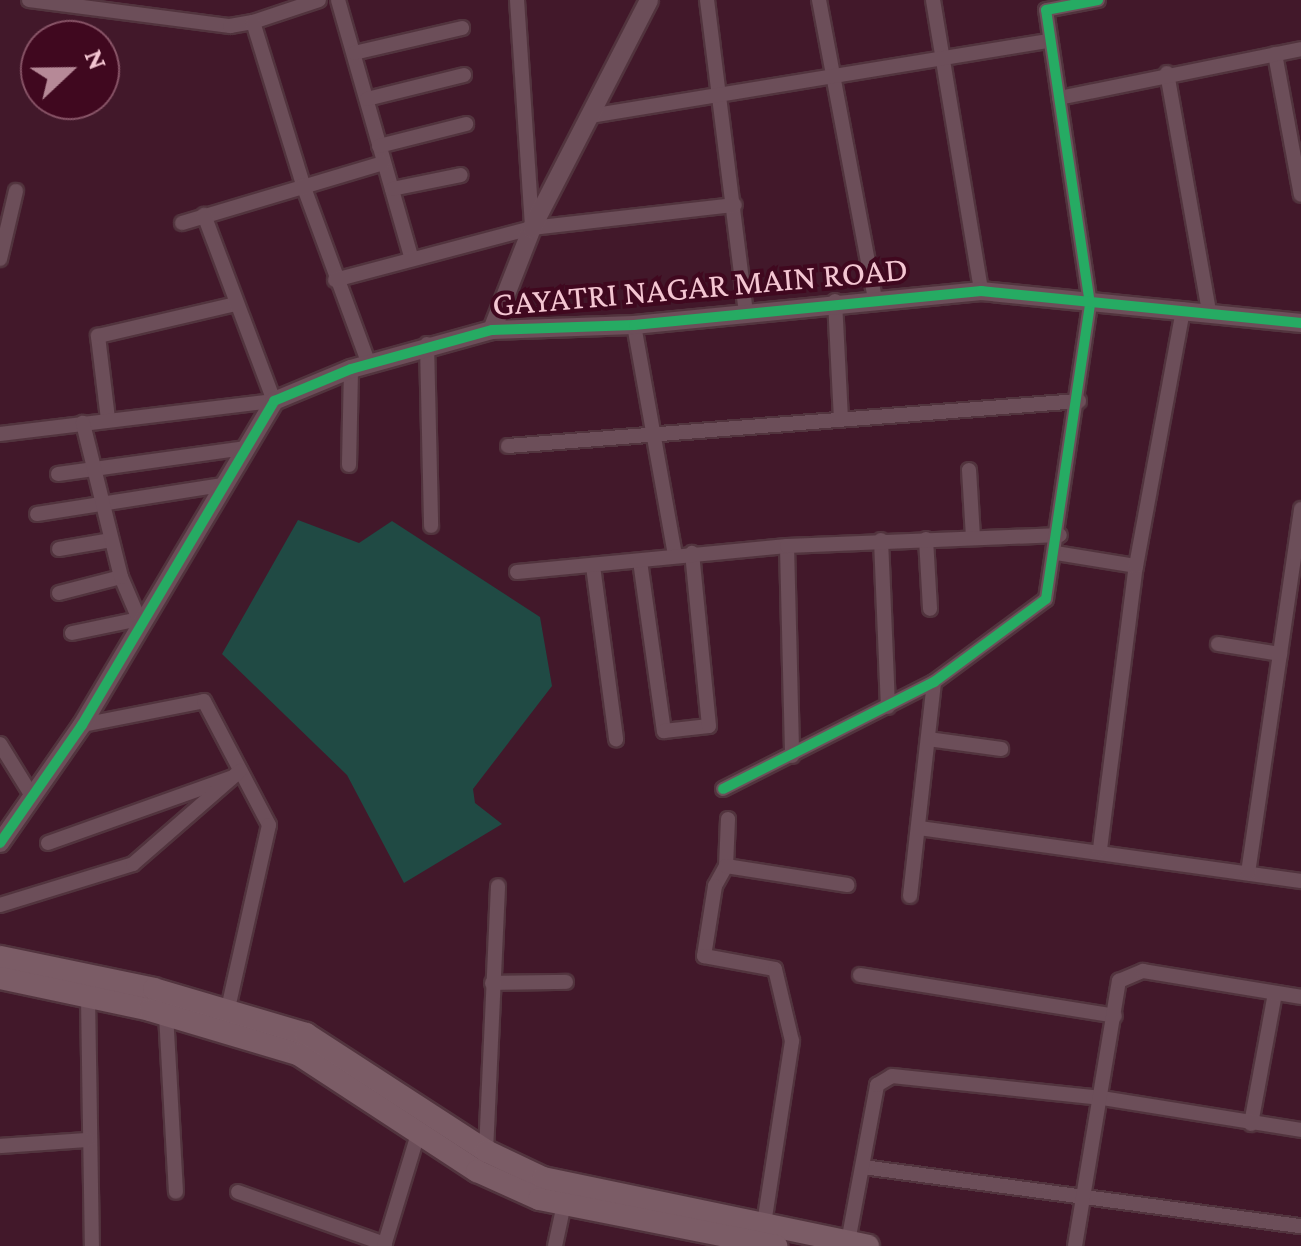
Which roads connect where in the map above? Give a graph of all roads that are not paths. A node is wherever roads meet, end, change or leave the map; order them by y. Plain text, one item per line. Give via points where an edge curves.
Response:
1 (28, 0) edge
2 (319, 0) edge
3 (518, 0) edge
4 (648, 0) edge
5 (706, 0) edge
6 (819, 0) edge
7 (934, 0) edge
8 (1098, 0) edge
9 (342, 1) edge
10 (1045, 5) edge
11 (254, 22) junction
12 (462, 28) dead end
13 (1050, 42) junction
14 (1301, 50) edge
15 (354, 52) junction
16 (1274, 54) junction
17 (944, 59) junction
18 (1167, 73) junction
19 (464, 75) dead end
20 (834, 77) junction
21 (723, 97) junction
22 (367, 98) junction
23 (1059, 98) junction
24 (590, 116) junction
25 (466, 124) dead end
26 (379, 146) junction
27 (384, 163) junction
28 (462, 175) dead end
29 (303, 186) junction
30 (392, 190) junction
31 (16, 191) dead end
32 (1301, 195) edge
33 (735, 204) junction
34 (204, 214) junction
35 (182, 224) dead end
36 (532, 228) junction
37 (411, 256) junction
38 (0, 259) edge
39 (335, 280) junction
40 (981, 291) junction
41 (875, 298) junction
42 (835, 301) junction
43 (235, 304) junction
44 (1090, 304) junction
45 (1184, 309) junction
46 (1209, 311) junction
47 (746, 312) junction
48 (1301, 323) edge
49 (634, 324) junction
50 (492, 330) junction
51 (428, 344) junction
52 (360, 367) junction
53 (1078, 401) junction
54 (274, 402) junction
55 (108, 419) junction
56 (841, 419) junction
57 (83, 422) junction
58 (652, 430) junction
59 (0, 434) edge
60 (508, 446) dead end
61 (246, 448) junction
62 (93, 465) junction
63 (350, 466) dead end
64 (969, 470) dead end
65 (58, 474) dead end
66 (223, 485) junction
67 (102, 504) junction
68 (1301, 510) edge
69 (37, 514) dead end
70 (431, 526) dead end
71 (1060, 535) junction
72 (973, 537) junction
73 (926, 539) junction
74 (111, 540) junction
75 (882, 540) junction
76 (787, 546) junction
77 (59, 549) dead end
78 (692, 553) junction
79 (1056, 553) junction
80 (675, 555) junction
81 (640, 562) junction
82 (593, 566) junction
83 (1136, 566) junction
84 (517, 572) dead end
85 (121, 577) junction
86 (60, 593) dead end
87 (930, 609) dead end
88 (139, 620) junction
89 (72, 634) dead end
90 (1218, 644) dead end
91 (1280, 654) junction
92 (934, 682) junction
93 (888, 707) junction
94 (82, 724) junction
95 (928, 738) junction
96 (616, 739) dead end
97 (0, 744) edge
98 (1000, 749) dead end
99 (792, 756) junction
100 (237, 774) junction
101 (722, 789) dead end
102 (32, 796) junction
103 (728, 819) dead end
104 (919, 828) junction
105 (0, 843) edge
106 (48, 843) dead end
107 (1100, 849) junction
108 (726, 866) junction
109 (1248, 873) junction
110 (1301, 881) edge
111 (848, 885) dead end
112 (498, 886) dead end
113 (910, 896) dead end
114 (0, 905) edge
115 (0, 957) edge
116 (0, 970) edge
117 (860, 975) dead end
118 (0, 978) edge
119 (566, 982) dead end
120 (492, 983) junction
121 (1275, 993) junction
122 (88, 997) junction
123 (1301, 997) edge
124 (228, 1008) junction
125 (166, 1014) junction
126 (1115, 1016) junction
127 (1102, 1098) junction
128 (1252, 1124) junction
129 (1301, 1130) edge
130 (418, 1134) junction
131 (86, 1140) junction
132 (0, 1146) edge
133 (486, 1152) junction
134 (863, 1167) junction
135 (176, 1192) dead end
136 (238, 1192) dead end
137 (1088, 1193) junction
138 (564, 1204) junction
139 (764, 1224) junction
140 (1301, 1226) edge
141 (700, 1238) edge
142 (858, 1244) edge
143 (385, 1245) edge
144 (92, 1246) edge
145 (555, 1246) edge
146 (776, 1246) edge
147 (1076, 1246) edge

1 - 11 street via 230,26
2 - 11 street
3 - 36 street
4 - 24 street
5 - 21 street
6 - 20 street
7 - 17 street
8 - 10 street
9 - 15 street
10 - 13 street
11 - 29 street
12 - 15 street
13 - 17 street
13 - 23 street
14 - 16 street
15 - 22 street
16 - 18 street
16 - 32 street
17 - 20 street
17 - 40 street
18 - 23 street
18 - 46 street
19 - 22 street
20 - 21 street
20 - 41 street
21 - 24 street
21 - 33 street
22 - 26 street
23 - 44 street
24 - 36 street
25 - 26 street
26 - 27 street
27 - 29 street
27 - 30 street
28 - 30 street
29 - 34 street
29 - 39 street
30 - 37 street
31 - 38 street
33 - 36 street
33 - 47 street
34 - 35 street
34 - 43 street
36 - 37 street
36 - 50 street
37 - 39 street
39 - 52 street
40 - 41 street, GAYATRI NAGAR MAIN ROAD
40 - 44 street, GAYATRI NAGAR MAIN ROAD
41 - 42 street, GAYATRI NAGAR MAIN ROAD
42 - 47 street, GAYATRI NAGAR MAIN ROAD
42 - 56 street
43 - 54 street
43 - 55 street via 98,336
44 - 45 street, GAYATRI NAGAR MAIN ROAD
44 - 53 street
45 - 46 street, GAYATRI NAGAR MAIN ROAD
45 - 83 street
46 - 48 street, GAYATRI NAGAR MAIN ROAD
47 - 49 street, GAYATRI NAGAR MAIN ROAD
49 - 50 street, GAYATRI NAGAR MAIN ROAD
49 - 58 street
50 - 51 street, GAYATRI NAGAR MAIN ROAD
51 - 52 street, GAYATRI NAGAR MAIN ROAD
51 - 70 street
52 - 54 street, GAYATRI NAGAR MAIN ROAD
52 - 63 street
53 - 56 street
53 - 71 street
54 - 55 street
54 - 61 street
55 - 57 street
56 - 58 street
57 - 59 street
57 - 62 street
58 - 60 street
58 - 80 street
61 - 62 street
61 - 66 street
62 - 65 street
62 - 67 street
64 - 72 street
66 - 67 street
66 - 88 street
67 - 69 street
67 - 74 street
68 - 91 street
71 - 72 street
71 - 79 street
72 - 73 street
73 - 75 street
73 - 87 street
74 - 77 street
74 - 85 street
75 - 76 street
75 - 93 street
76 - 78 street
76 - 99 street
78 - 80 street
78 - 81 street via 709,726 664,732
79 - 83 street
79 - 92 street via 1046,598
80 - 81 street
81 - 82 street
82 - 84 street
82 - 96 street
83 - 107 street
85 - 86 street
85 - 88 street
88 - 89 street
88 - 94 street
90 - 91 street
91 - 109 street
92 - 93 street
92 - 95 street
93 - 99 street
94 - 100 street via 204,702
94 - 102 street
95 - 98 street
95 - 104 street
97 - 102 street
99 - 101 street
100 - 106 street
100 - 114 street via 133,864
100 - 124 street via 269,825
102 - 105 street
103 - 108 street
104 - 107 street
104 - 113 street
107 - 109 street
108 - 111 street
108 - 139 street via 704,956 776,969 792,1041
109 - 110 street
112 - 120 street
115 - 124 main road
116 - 118 street
117 - 126 street
118 - 122 main road
119 - 120 street
120 - 133 street
121 - 123 street
121 - 126 street via 1133,971 1119,980
121 - 128 street
122 - 125 main road
122 - 131 street
124 - 133 main road via 306,1034
125 - 130 main road via 298,1054
125 - 135 street
126 - 127 street
127 - 128 street
127 - 134 street via 892,1076 876,1085
127 - 137 street
128 - 129 street
130 - 138 main road via 518,1191
130 - 143 street
131 - 132 street
131 - 144 street
133 - 139 main road via 543,1178
134 - 137 street
134 - 142 street
136 - 143 street
137 - 140 street
137 - 147 street
138 - 141 main road
138 - 145 street
139 - 142 main road
141 - 146 main road

